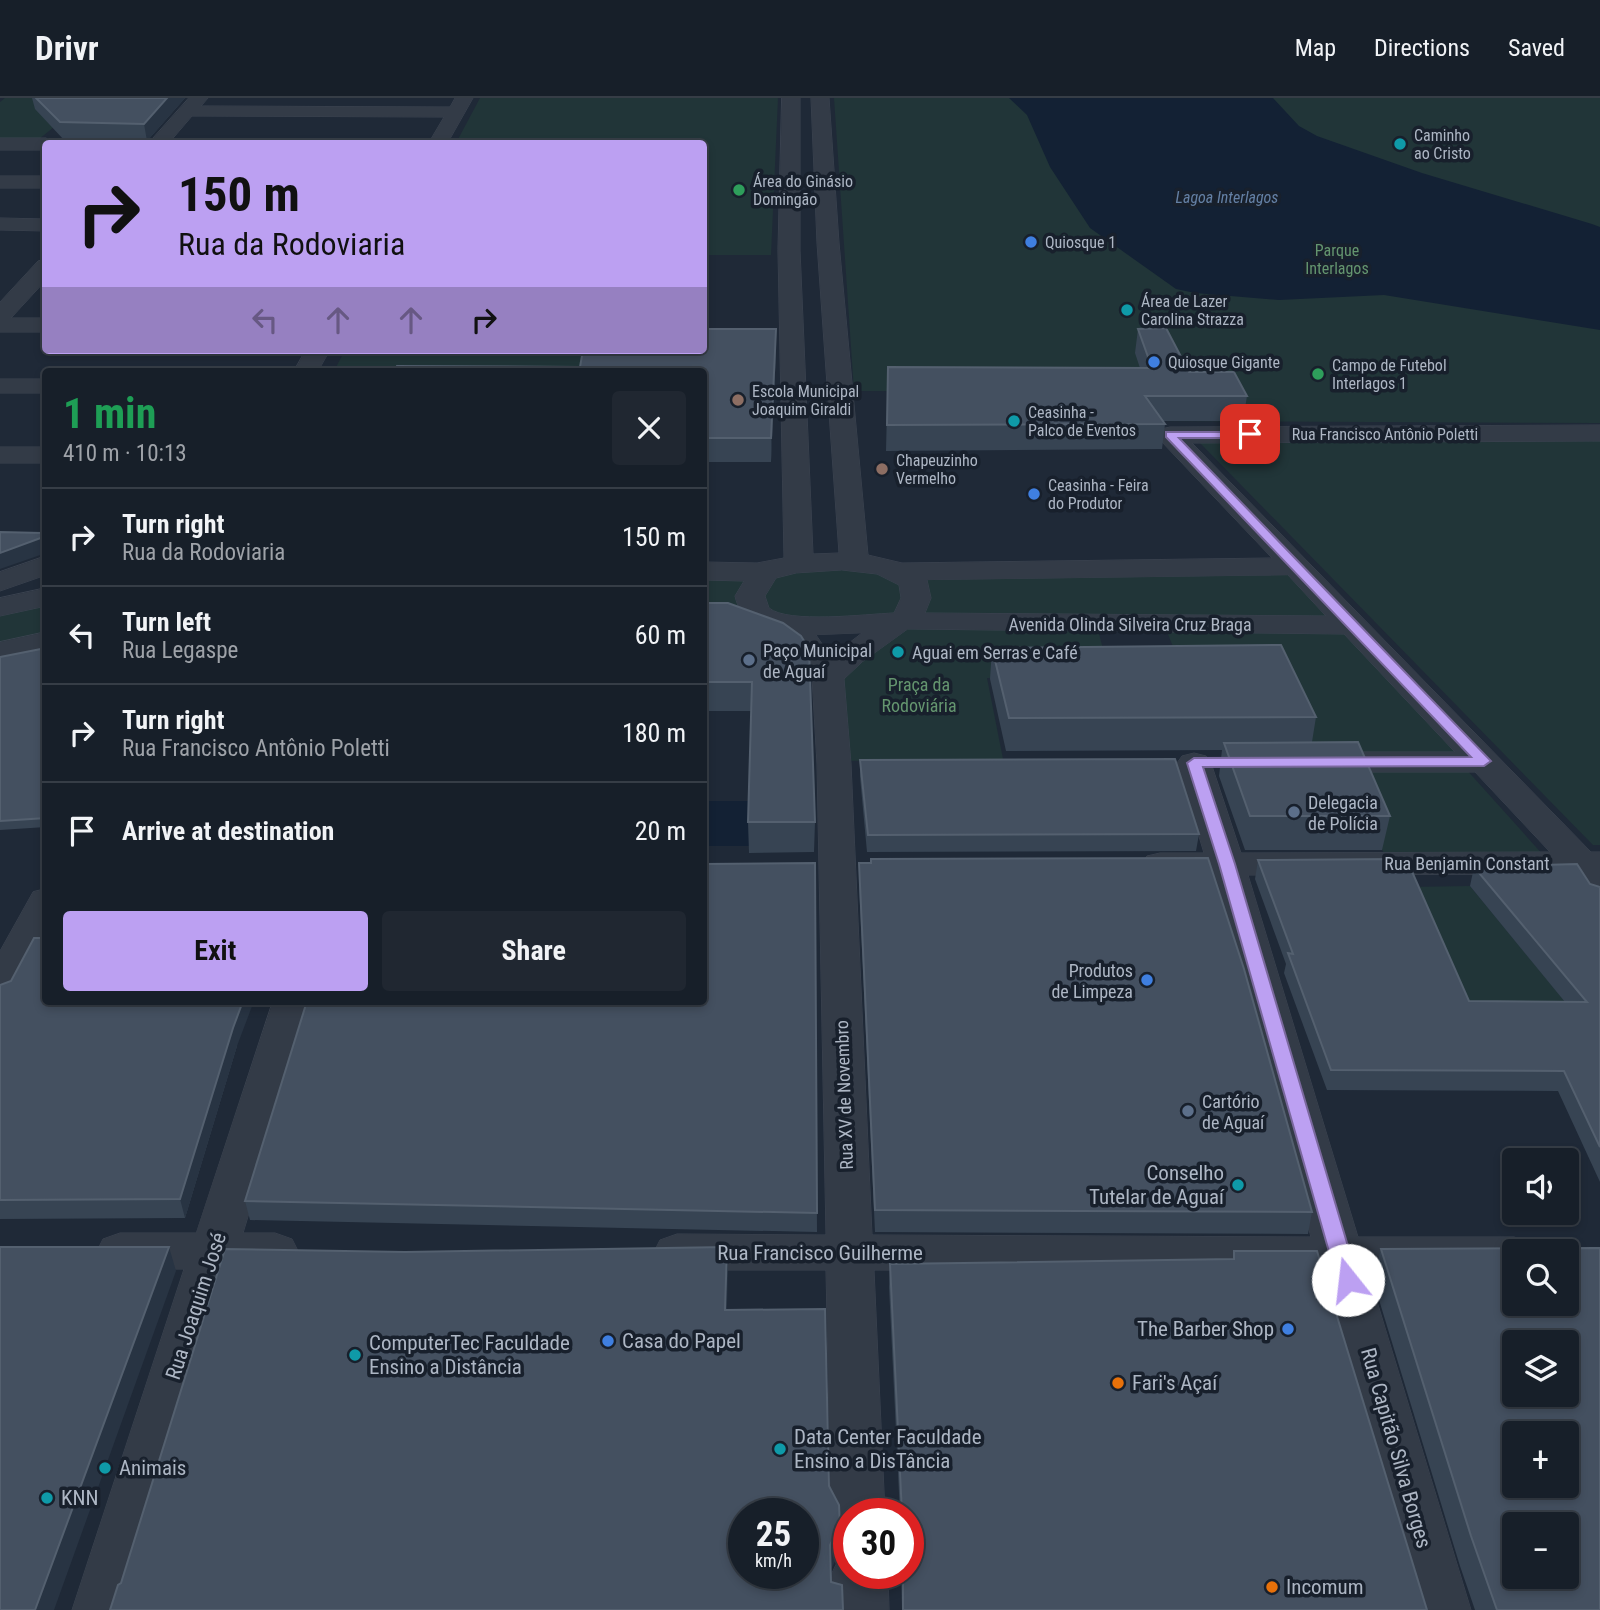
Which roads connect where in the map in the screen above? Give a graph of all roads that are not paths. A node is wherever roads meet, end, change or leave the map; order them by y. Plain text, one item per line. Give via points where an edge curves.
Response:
1 (791, 98) edge
2 (820, 98) edge
3 (193, 105) edge
4 (460, 105) edge
5 (161, 140) edge
6 (439, 140) edge
7 (0, 144) edge
8 (42, 144) edge
9 (790, 151) junction
10 (830, 151) junction
11 (0, 182) edge
12 (42, 182) edge
13 (789, 203) junction
14 (826, 203) junction
15 (0, 224) edge
16 (42, 225) edge
17 (789, 243) junction
18 (828, 243) junction
19 (42, 270) edge
20 (13, 272) dead end
21 (42, 272) edge
22 (0, 316) edge
23 (0, 325) edge
24 (42, 325) edge
25 (792, 349) junction
26 (837, 349) junction
27 (0, 386) edge
28 (42, 386) edge
29 (1600, 433) edge
30 (0, 455) edge
31 (42, 455) edge
32 (854, 563) junction
33 (799, 564) junction
34 (42, 566) edge
35 (1296, 566) junction
36 (707, 571) edge
37 (765, 571) junction
38 (902, 572) junction
39 (0, 582) edge
40 (42, 598) edge
41 (0, 607) edge
42 (728, 619) edge
43 (779, 621) junction
44 (902, 621) junction
45 (1353, 625) junction
46 (42, 642) edge
47 (0, 650) edge
48 (828, 677) junction
49 (1484, 761) junction
50 (1278, 762) edge
51 (1194, 763) dead end
52 (1591, 863) edge
53 (1129, 864) edge
54 (1227, 864) junction
55 (1600, 894) edge
56 (42, 908) edge
57 (23, 945) edge
58 (0, 989) edge
59 (292, 1005) edge
60 (80, 1250) edge
61 (214, 1251) junction
62 (310, 1251) edge
63 (641, 1252) edge
64 (848, 1252) junction
65 (1340, 1255) junction
66 (1502, 1255) edge
67 (857, 1498) edge
68 (860, 1589) edge
69 (100, 1610) edge
70 (861, 1610) edge
71 (1443, 1610) edge

1 - 9 street
2 - 10 street
3 - 4 street
3 - 5 street
4 - 6 street
7 - 8 street
9 - 10 street
9 - 13 street
10 - 14 street
11 - 12 street
13 - 14 street
13 - 17 street
14 - 18 street
15 - 16 street
17 - 18 street
17 - 25 street
18 - 26 street
19 - 20 street
21 - 22 street
23 - 24 street
25 - 26 street
25 - 33 street
26 - 32 street
27 - 28 street
29 - 35 street, Rua Francisco Antônio Poletti via 1170,435
30 - 31 street
32 - 33 street
32 - 38 street
33 - 37 street
34 - 39 street
35 - 38 street
35 - 45 street
36 - 37 street
37 - 43 street via 750,596 754,610
38 - 44 street via 914,581 916,598
40 - 41 street
42 - 43 street
43 - 44 street
43 - 48 street
44 - 45 street, Avenida Olinda Silveira Cruz Braga
44 - 48 street via 851,655
45 - 49 street
46 - 47 street
48 - 64 street, Rua XV de Novembro via 848,764 837,867
49 - 50 street
49 - 52 street
51 - 54 street, Rua Capitão Silva Borges
52 - 54 street, Rua Benjamin Constant
52 - 55 street
53 - 54 street, Rua Benjamin Constant
54 - 65 street, Rua Capitão Silva Borges
56 - 57 street
57 - 58 street
59 - 61 street, Rua Joaquim José
60 - 61 street
61 - 62 street
61 - 69 street, Rua Joaquim José
63 - 64 street, Rua Francisco Guilherme
64 - 65 street, Rua Francisco Guilherme
64 - 67 street, Rua XV de Novembro
65 - 66 street, Rua Francisco Guilherme
65 - 71 street, Rua Capitão Silva Borges
68 - 70 street

